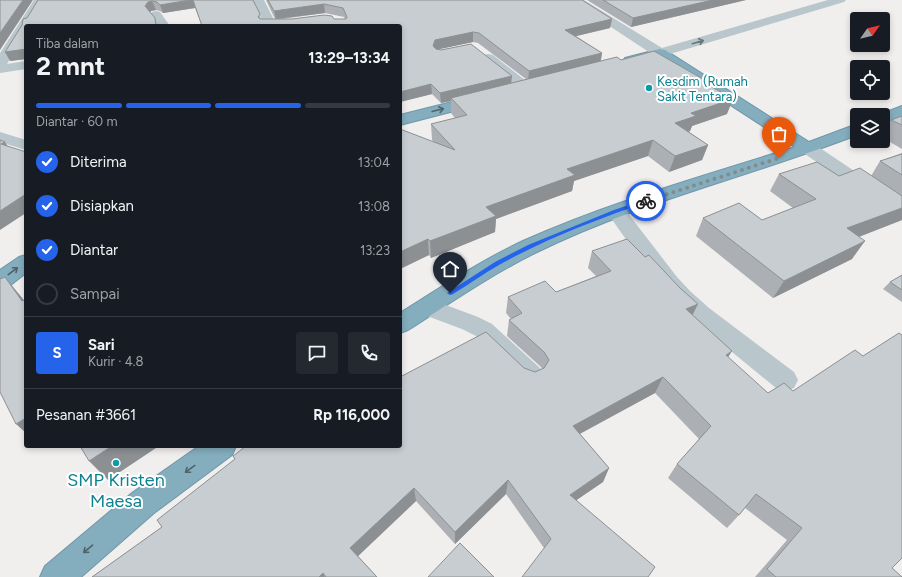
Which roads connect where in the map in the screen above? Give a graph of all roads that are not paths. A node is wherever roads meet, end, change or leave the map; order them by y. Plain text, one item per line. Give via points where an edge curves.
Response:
1 (40, 0) edge
2 (258, 0) edge
3 (576, 0) edge
4 (840, 0) edge
5 (821, 2) edge
6 (156, 15) dead end
7 (287, 23) edge
8 (25, 24) edge
9 (163, 24) edge
10 (271, 24) edge
11 (282, 24) edge
12 (24, 26) edge
13 (479, 51) edge
14 (660, 53) junction
15 (0, 64) edge
16 (24, 65) edge
17 (616, 65) edge
18 (0, 69) edge
19 (541, 84) edge
20 (526, 88) junction
21 (511, 92) edge
22 (496, 96) edge
23 (902, 111) edge
24 (890, 115) edge
25 (402, 120) edge
26 (850, 132) edge
27 (0, 137) edge
28 (24, 144) edge
29 (808, 148) junction
30 (616, 211) junction
31 (902, 212) edge
32 (24, 263) edge
33 (0, 281) edge
34 (426, 307) junction
35 (402, 323) edge
36 (531, 375) edge
37 (786, 380) dead end
38 (219, 448) edge
39 (56, 577) edge

1 - 8 street
2 - 10 street
3 - 14 street
4 - 5 street
14 -> 5 street
6 - 9 street
7 - 11 street
12 - 15 street
13 - 20 street
14 - 17 highway
14 - 29 highway
16 - 18 street
19 - 20 highway
20 - 21 highway
25 -> 22 highway
23 - 24 highway
26 - 29 highway
27 - 28 street
29 - 30 highway
29 - 31 street
30 - 34 highway via 530,246 497,263
30 - 37 street via 682,297
33 -> 32 highway
34 - 35 highway
34 - 36 street via 470,322 484,330
38 -> 39 highway via 143,503

